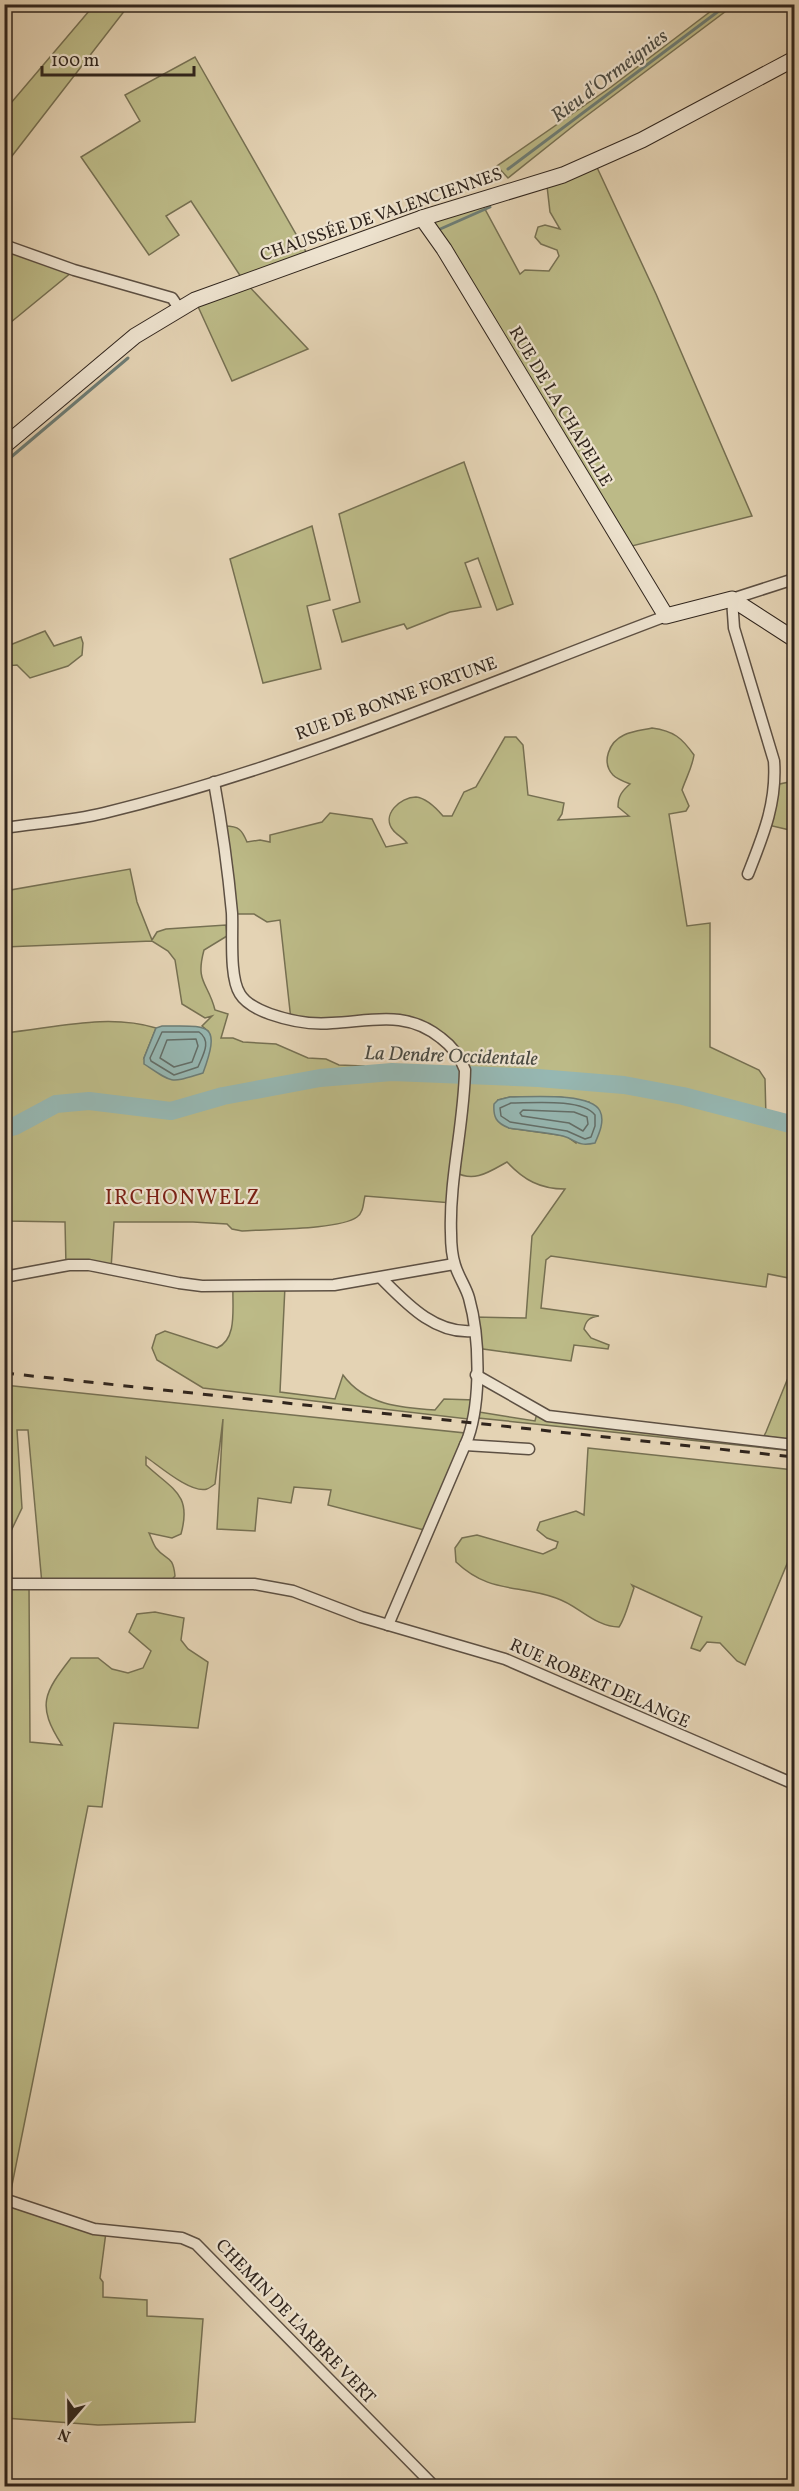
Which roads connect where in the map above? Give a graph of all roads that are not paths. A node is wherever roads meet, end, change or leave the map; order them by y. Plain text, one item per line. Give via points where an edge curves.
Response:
1 (795, 59) edge
2 (422, 218) junction
3 (4, 245) edge
4 (179, 308) junction
5 (4, 446) edge
6 (795, 579) edge
7 (732, 599) junction
8 (666, 616) junction
9 (795, 639) edge
10 (214, 782) junction
11 (4, 828) edge
12 (748, 874) dead end
13 (454, 1264) junction
14 (4, 1277) edge
15 (381, 1278) junction
16 (474, 1331) junction
17 (476, 1375) junction
18 (465, 1445) junction
19 (795, 1445) edge
20 (529, 1449) dead end
21 (4, 1584) edge
22 (388, 1625) junction
23 (795, 1784) edge
24 (4, 2199) edge
25 (434, 2487) edge

1 - 2 main road, CHAUSSÉE DE VALENCIENNES via 642,140 563,175
2 - 4 main road, CHAUSSÉE DE VALENCIENNES via 222,288
2 - 8 main road, RUE DE LA CHAPELLE
3 - 4 street via 172,298
4 - 5 main road, CHAUSSÉE DE VALENCIENNES via 135,336
6 - 7 street, RUE DE BONNE FORTUNE
7 - 8 main road, RUE DE BONNE FORTUNE
7 - 9 main road
7 - 12 street via 734,628 775,773 768,825
8 - 10 street, RUE DE BONNE FORTUNE via 294,757
10 - 11 street, RUE DE BONNE FORTUNE via 101,814
10 - 13 street via 224,841 235,974 241,997 266,1012 297,1022 377,1018 411,1021 430,1029 456,1051 465,1070 452,1203
13 - 15 street
13 - 16 street via 469,1297
14 - 15 street via 89,1265 213,1286 334,1285
15 - 16 street via 428,1319 452,1330
16 - 17 street
17 - 18 street via 472,1423
17 - 19 street via 549,1416
18 - 20 street
18 - 22 street
21 - 22 street, RUE ROBERT DELANGE via 270,1585
22 - 23 street, RUE ROBERT DELANGE via 506,1659
24 - 25 street, CHEMIN DE L'ARBRE VERT via 94,2229 182,2238 196,2244

